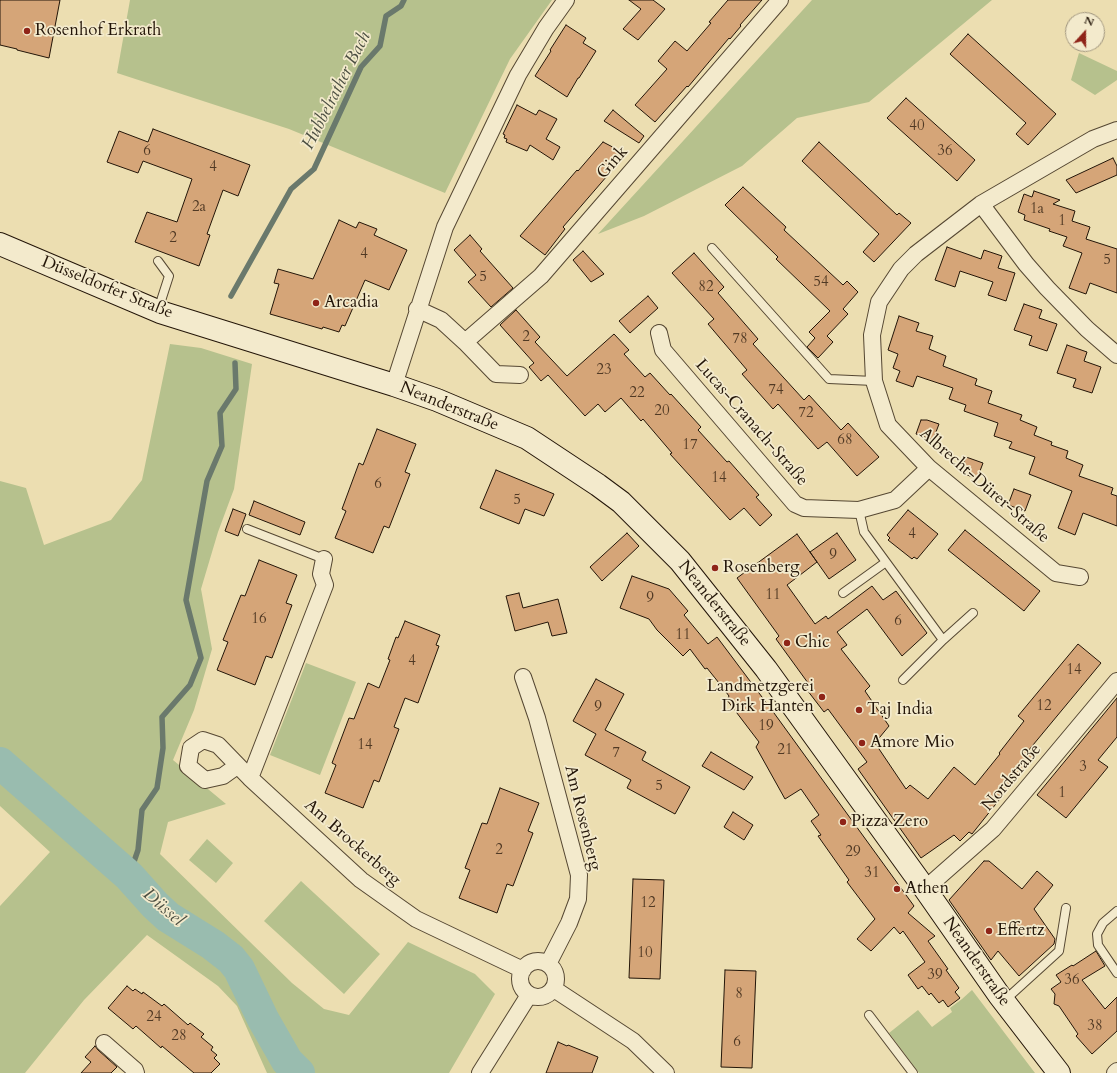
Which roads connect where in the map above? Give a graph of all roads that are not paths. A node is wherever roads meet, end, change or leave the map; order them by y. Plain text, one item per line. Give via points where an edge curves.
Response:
1 (566, 0) edge
2 (780, 0) edge
3 (1117, 130) edge
4 (981, 204) junction
5 (0, 244) edge
6 (712, 248) dead end
7 (158, 261) dead end
8 (418, 309) junction
9 (158, 311) junction
10 (215, 328) joint
11 (659, 333) dead end
12 (465, 342) junction
13 (1117, 355) edge
14 (520, 375) dead end
15 (874, 381) junction
16 (394, 385) junction
17 (928, 468) junction
18 (859, 510) junction
19 (247, 529) dead end
20 (324, 558) joint
21 (886, 562) junction
22 (1080, 577) dead end
23 (843, 593) dead end
24 (973, 613) dead end
25 (943, 640) junction
26 (523, 677) dead end
27 (903, 680) dead end
28 (1117, 681) edge
29 (238, 766) dead end
30 (250, 778) junction
31 (925, 889) junction
32 (1066, 908) dead end
33 (1117, 912) edge
34 (548, 964) junction
35 (523, 970) junction
36 (1117, 973) edge
37 (554, 989) junction
38 (529, 995) junction
39 (1003, 1001) junction
40 (869, 1016) dead end
41 (104, 1043) dead end
42 (1117, 1071) edge
43 (136, 1073) edge
44 (480, 1073) edge
45 (666, 1073) edge
46 (913, 1073) edge
47 (1059, 1073) edge
48 (1115, 1073) edge

1 - 8 street via 518,74 488,136 445,227
2 - 12 street, Gink via 540,276
3 - 4 street, Albrecht-Dürer-Straße via 1093,139
4 - 13 street via 1047,288 1087,330
4 - 15 street, Albrecht-Dürer-Straße via 916,254 901,269 879,302 872,335
5 - 9 main road, Düsseldorfer Straße
6 - 15 lane via 829,379
7 - 9 lane via 169,276
8 - 12 street via 441,320
8 - 16 street
9 - 10 main road, Düsseldorfer Straße
10 - 16 main road, Neanderstraße
11 - 18 street, Lucas-Cranach-Straße via 662,350 795,504 804,508
12 - 14 street via 496,374
15 - 17 street, Albrecht-Dürer-Straße via 888,425
16 - 31 main road, Neanderstraße via 527,438 621,502 680,561 766,669
17 - 18 street, Lucas-Cranach-Straße via 895,500
17 - 22 street, Albrecht-Dürer-Straße via 1056,573
18 - 21 lane via 864,532
19 - 20 lane
20 - 30 street via 321,574 325,585
21 - 23 lane
21 - 25 lane
24 - 25 lane
25 - 27 lane
26 - 34 street, Am Rosenberg via 537,718 579,875 578,898 569,923
28 - 31 street, Nordstraße via 993,829
29 - 30 street, Am Brockerberg
30 - 35 street, Am Brockerberg via 361,880 416,919
31 - 39 main road, Neanderstraße
32 - 39 lane via 1059,951
33 - 36 lane via 1103,923 1098,934 1098,945
34 - 35 street via 537,961
34 - 37 street via 555,973
35 - 38 street via 522,987
37 - 38 street via 540,998
37 - 45 street via 633,1042
38 - 44 street
39 - 47 main road, Neanderstraße
40 - 46 lane
41 - 43 street
42 - 48 street

